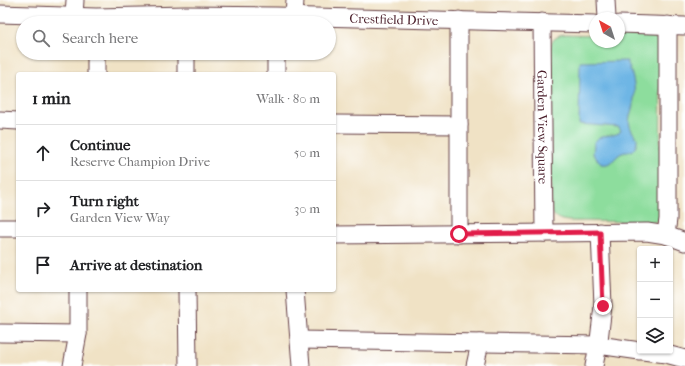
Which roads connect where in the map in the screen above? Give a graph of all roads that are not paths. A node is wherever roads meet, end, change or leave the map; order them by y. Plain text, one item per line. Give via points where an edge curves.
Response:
1 (606, 0) edge
2 (75, 8) edge
3 (294, 8) edge
4 (607, 12) edge
5 (186, 13) edge
6 (0, 14) edge
7 (89, 16) edge
8 (147, 16) edge
9 (225, 16) edge
10 (282, 16) edge
11 (459, 20) junction
12 (542, 22) junction
13 (589, 24) edge
14 (625, 24) edge
15 (668, 25) junction
16 (685, 26) edge
17 (96, 60) edge
18 (186, 60) edge
19 (276, 60) edge
20 (96, 72) edge
21 (186, 72) edge
22 (276, 72) edge
23 (0, 120) edge
24 (16, 121) edge
25 (336, 124) edge
26 (459, 126) junction
27 (0, 228) edge
28 (16, 228) edge
29 (600, 232) junction
30 (544, 233) junction
31 (459, 234) junction
32 (336, 235) edge
33 (666, 235) junction
34 (685, 242) edge
35 (78, 292) edge
36 (188, 292) edge
37 (295, 292) edge
38 (0, 333) edge
39 (78, 334) junction
40 (300, 340) junction
41 (480, 343) junction
42 (598, 345) junction
43 (637, 350) edge
44 (666, 354) edge
45 (685, 359) edge
46 (72, 366) edge
47 (188, 366) edge
48 (301, 366) edge
49 (476, 366) edge
50 (594, 366) edge

1 - 4 street
2 - 6 street, Crestfield Drive
2 - 7 street, Crestfield Drive
3 - 10 street, Crestfield Drive
3 - 11 street, Crestfield Drive
5 - 8 street, Crestfield Drive
5 - 9 street, Crestfield Drive
11 - 12 street, Crestfield Drive
11 - 26 street
12 - 13 street, Crestfield Drive
12 - 30 street, Garden View Square
14 - 15 street
15 - 16 street
15 - 33 street
17 - 20 street
18 - 21 street
19 - 22 street
23 - 24 street
25 - 26 street
26 - 31 street
27 - 28 street
29 - 30 street
29 - 33 street via 647,232
29 - 42 street via 603,306
30 - 31 street
31 - 32 street
33 - 34 street
35 - 39 street
36 - 47 street
37 - 40 street
38 - 39 street
39 - 46 street
40 - 41 street
40 - 48 street
41 - 42 street
41 - 49 street
42 - 43 street
42 - 50 street
44 - 45 street

